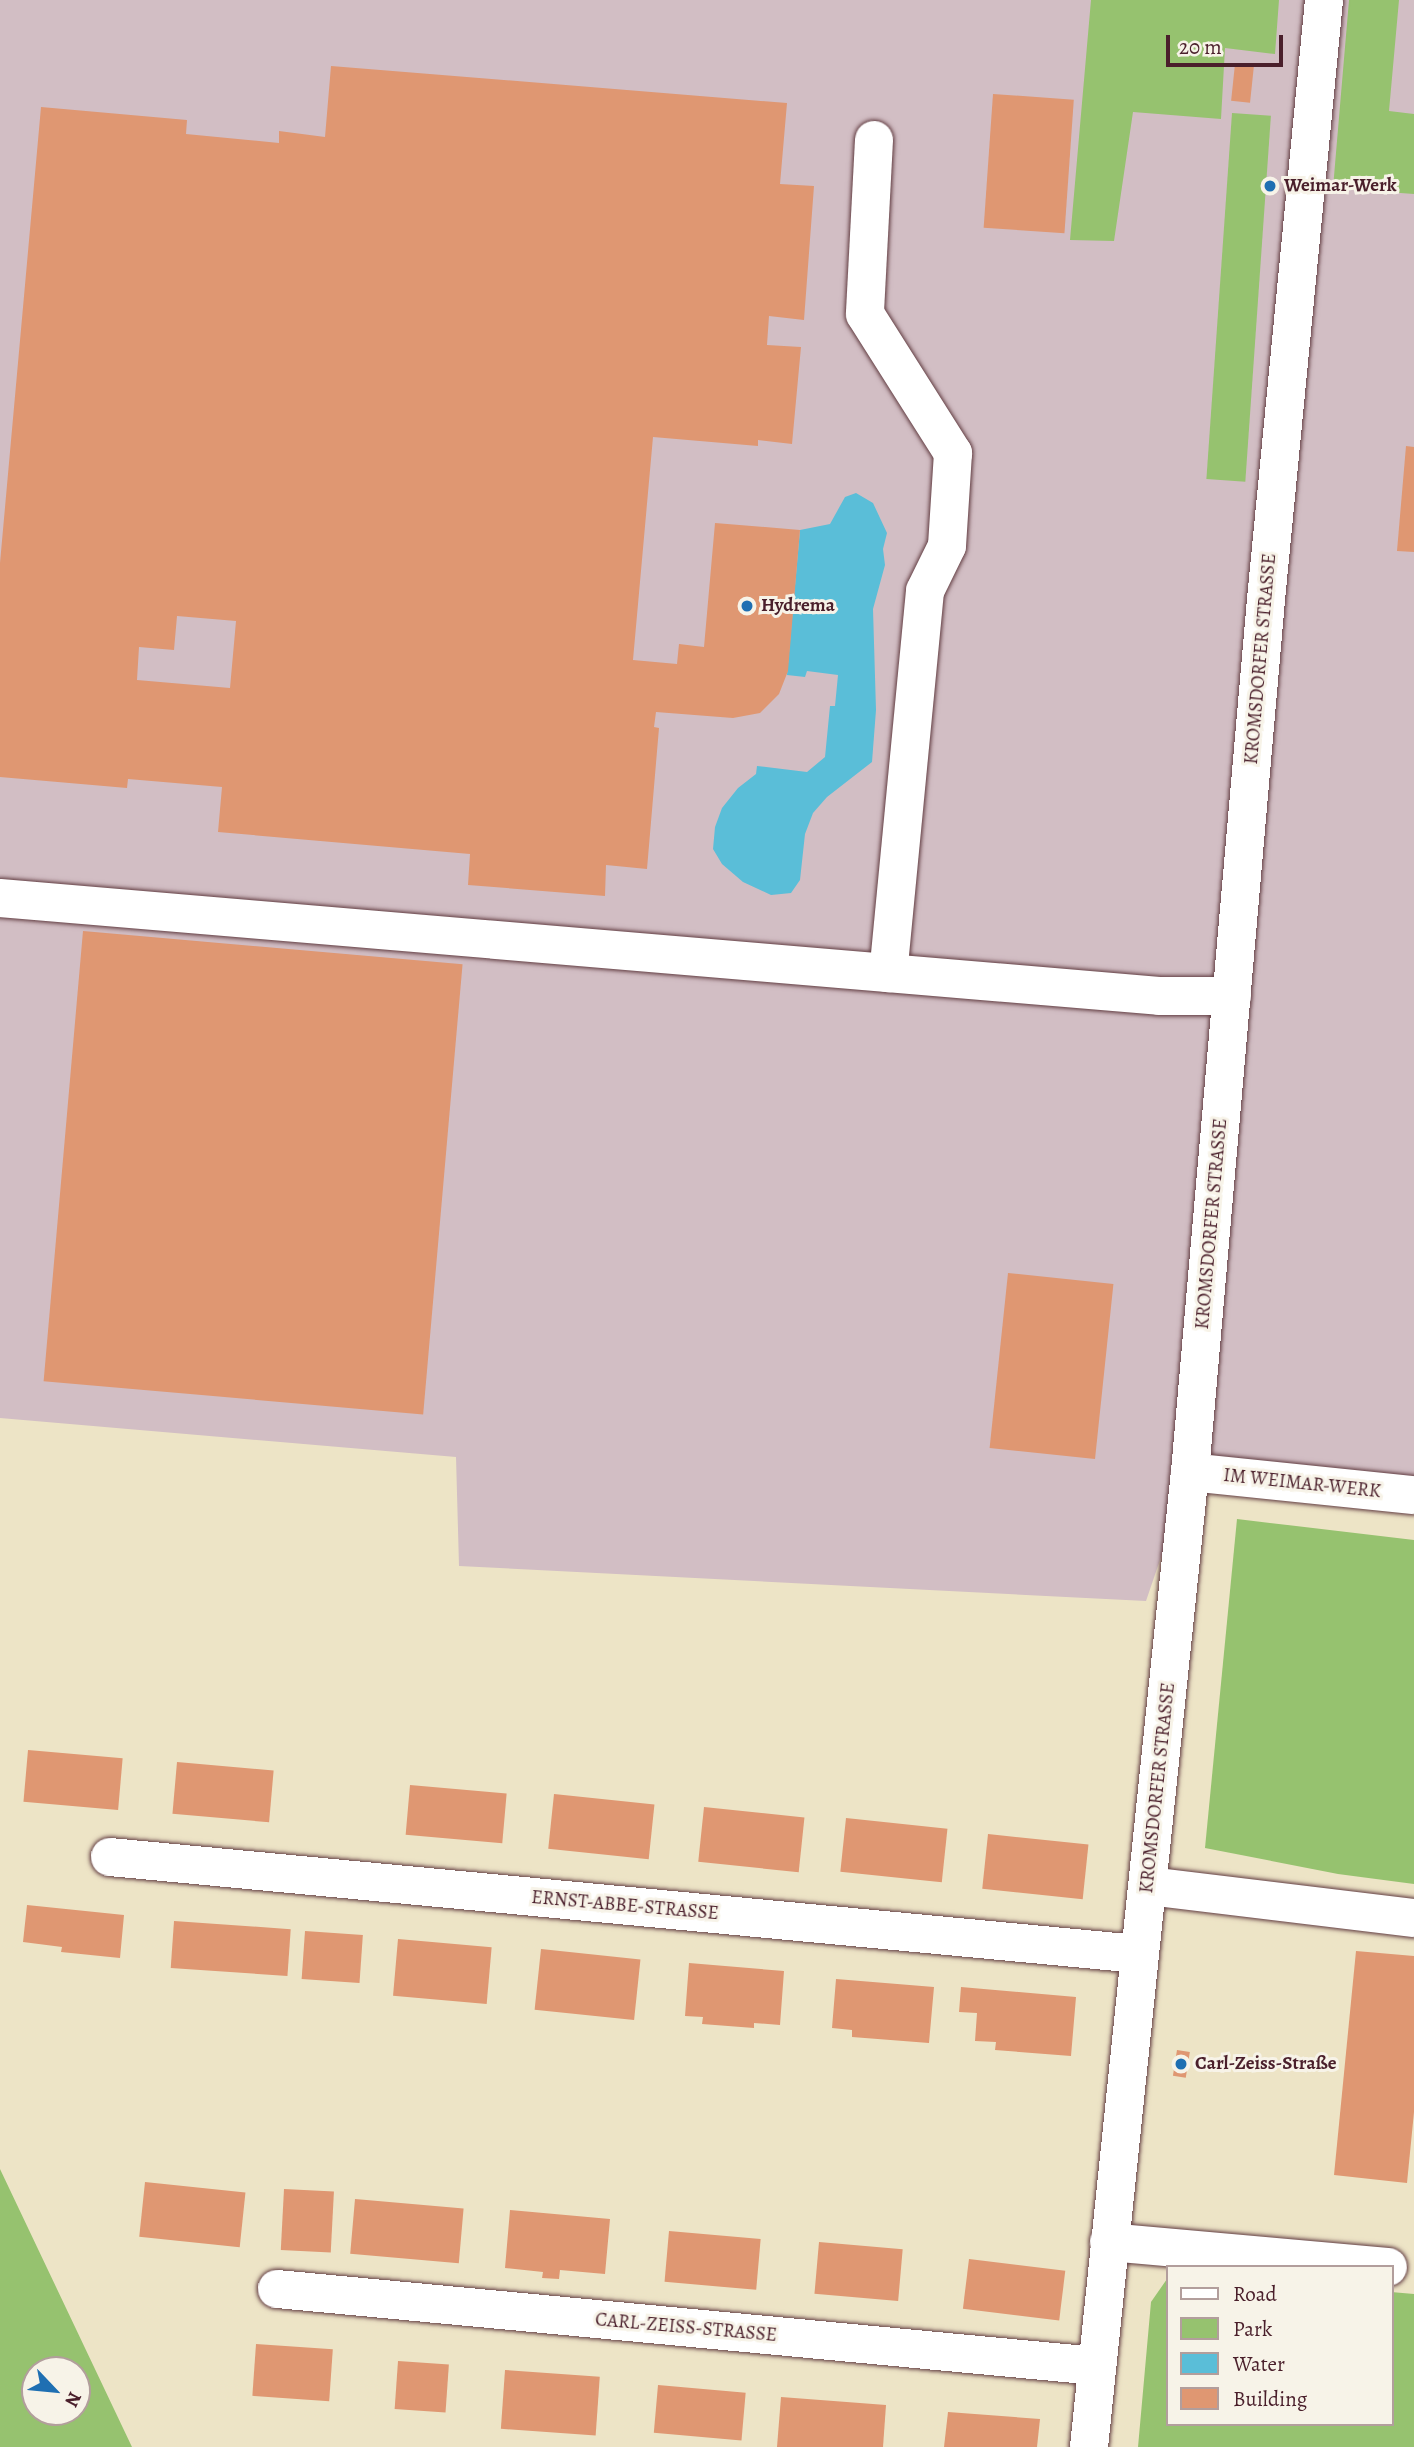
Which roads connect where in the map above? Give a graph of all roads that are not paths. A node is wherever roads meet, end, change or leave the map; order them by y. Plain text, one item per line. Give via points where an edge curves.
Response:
1 (1324, 0) edge
2 (874, 140) dead end
3 (0, 898) edge
4 (888, 973) junction
5 (1231, 996) junction
6 (1190, 1472) junction
7 (1414, 1495) edge
8 (110, 1857) dead end
9 (1148, 1886) junction
10 (1414, 1918) edge
11 (1139, 1954) junction
12 (1109, 2242) junction
13 (1368, 2265) edge
14 (1393, 2267) edge
15 (1414, 2269) edge
16 (277, 2289) dead end
17 (1096, 2366) junction
18 (1088, 2447) edge

1 - 5 street, KROMSDORFER STRASSE
2 - 4 street via 865,314 953,453 947,546 925,591
3 - 4 street
4 - 5 street via 1159,996
5 - 6 street, KROMSDORFER STRASSE
6 - 7 street, IM WEIMAR-WERK
6 - 9 street, KROMSDORFER STRASSE
8 - 11 street, ERNST-ABBE-STRASSE
9 - 10 street
9 - 11 street, KROMSDORFER STRASSE
11 - 12 street, KROMSDORFER STRASSE
12 - 13 street
12 - 17 street, KROMSDORFER STRASSE
14 - 15 street
16 - 17 street, CARL-ZEISS-STRASSE
17 - 18 street, KROMSDORFER STRASSE

